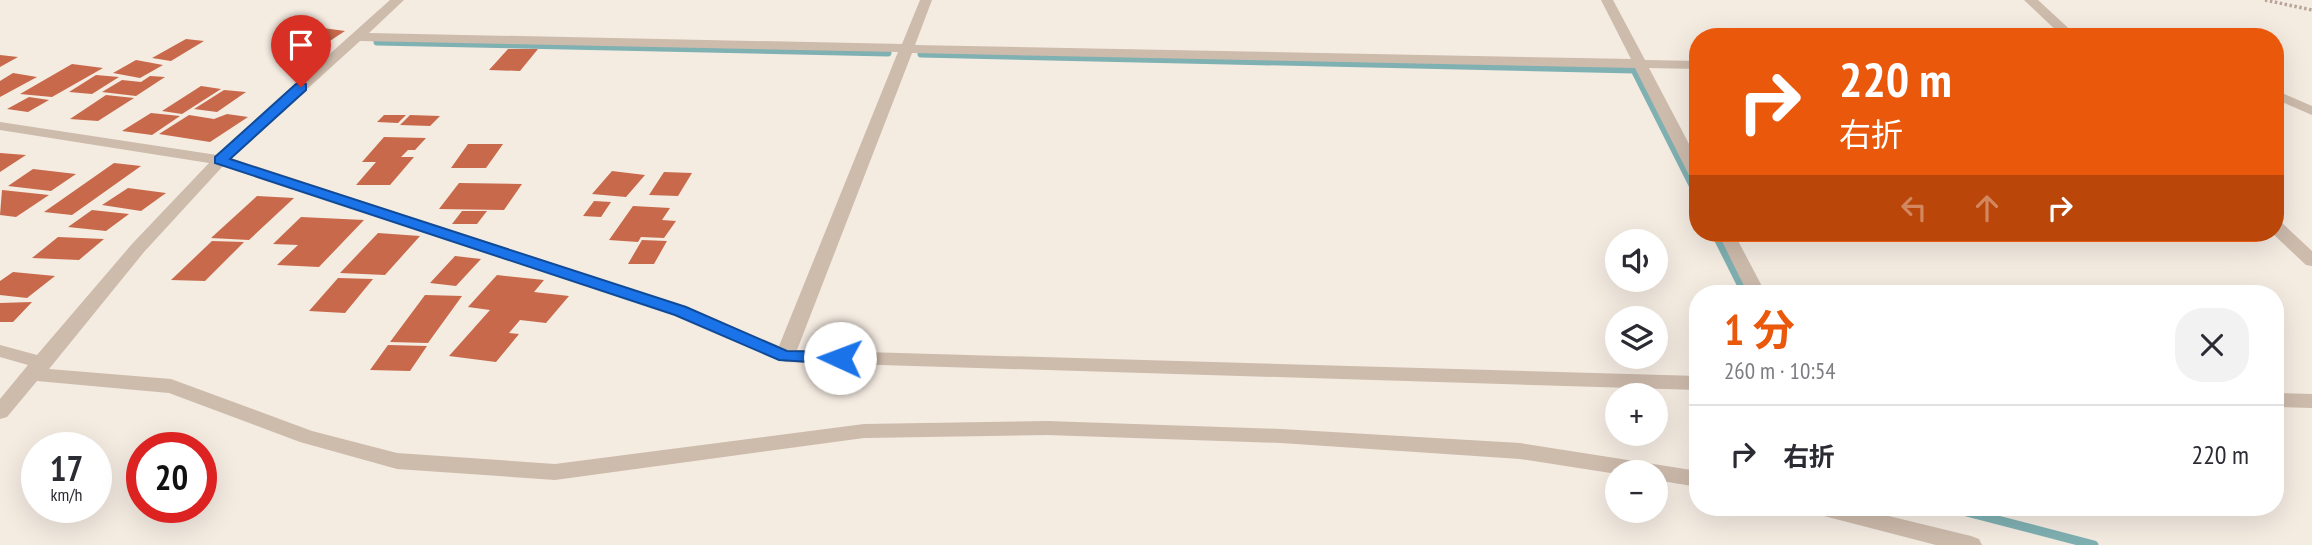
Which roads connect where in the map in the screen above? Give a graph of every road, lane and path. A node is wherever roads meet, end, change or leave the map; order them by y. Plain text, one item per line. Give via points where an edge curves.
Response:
1 (398, 0) edge
2 (926, 0) edge
3 (1607, 0) edge
4 (2031, 0) edge
5 (2265, 0) edge
6 (2312, 10) edge
7 (2061, 28) edge
8 (358, 37) junction
9 (907, 48) junction
10 (1640, 64) junction
11 (1689, 65) edge
12 (2284, 98) edge
13 (2312, 111) edge
14 (0, 126) edge
15 (1689, 159) edge
16 (220, 160) junction
17 (2284, 235) edge
18 (1731, 242) edge
19 (2312, 261) edge
20 (1752, 285) edge
21 (0, 351) edge
22 (785, 356) junction
23 (39, 368) junction
24 (1689, 383) edge
25 (2284, 400) edge
26 (2312, 401) edge
27 (6, 405) edge
28 (1689, 478) edge
29 (1856, 516) edge
30 (1971, 545) edge

1 - 8 street
2 - 9 street
3 - 10 street
4 - 7 street
5 - 6 path
8 - 9 street
8 - 16 street
9 - 10 street
9 - 22 street
10 - 11 street
10 - 15 street
12 - 13 street
14 - 16 street
16 - 22 street via 681,311
16 - 23 street via 138,248
17 - 19 street
18 - 20 street
21 - 23 street
22 - 24 street
23 - 27 street
23 - 28 street via 172,386 307,437 397,461 555,472 864,431 1047,428 1520,451
25 - 26 street
29 - 30 street

